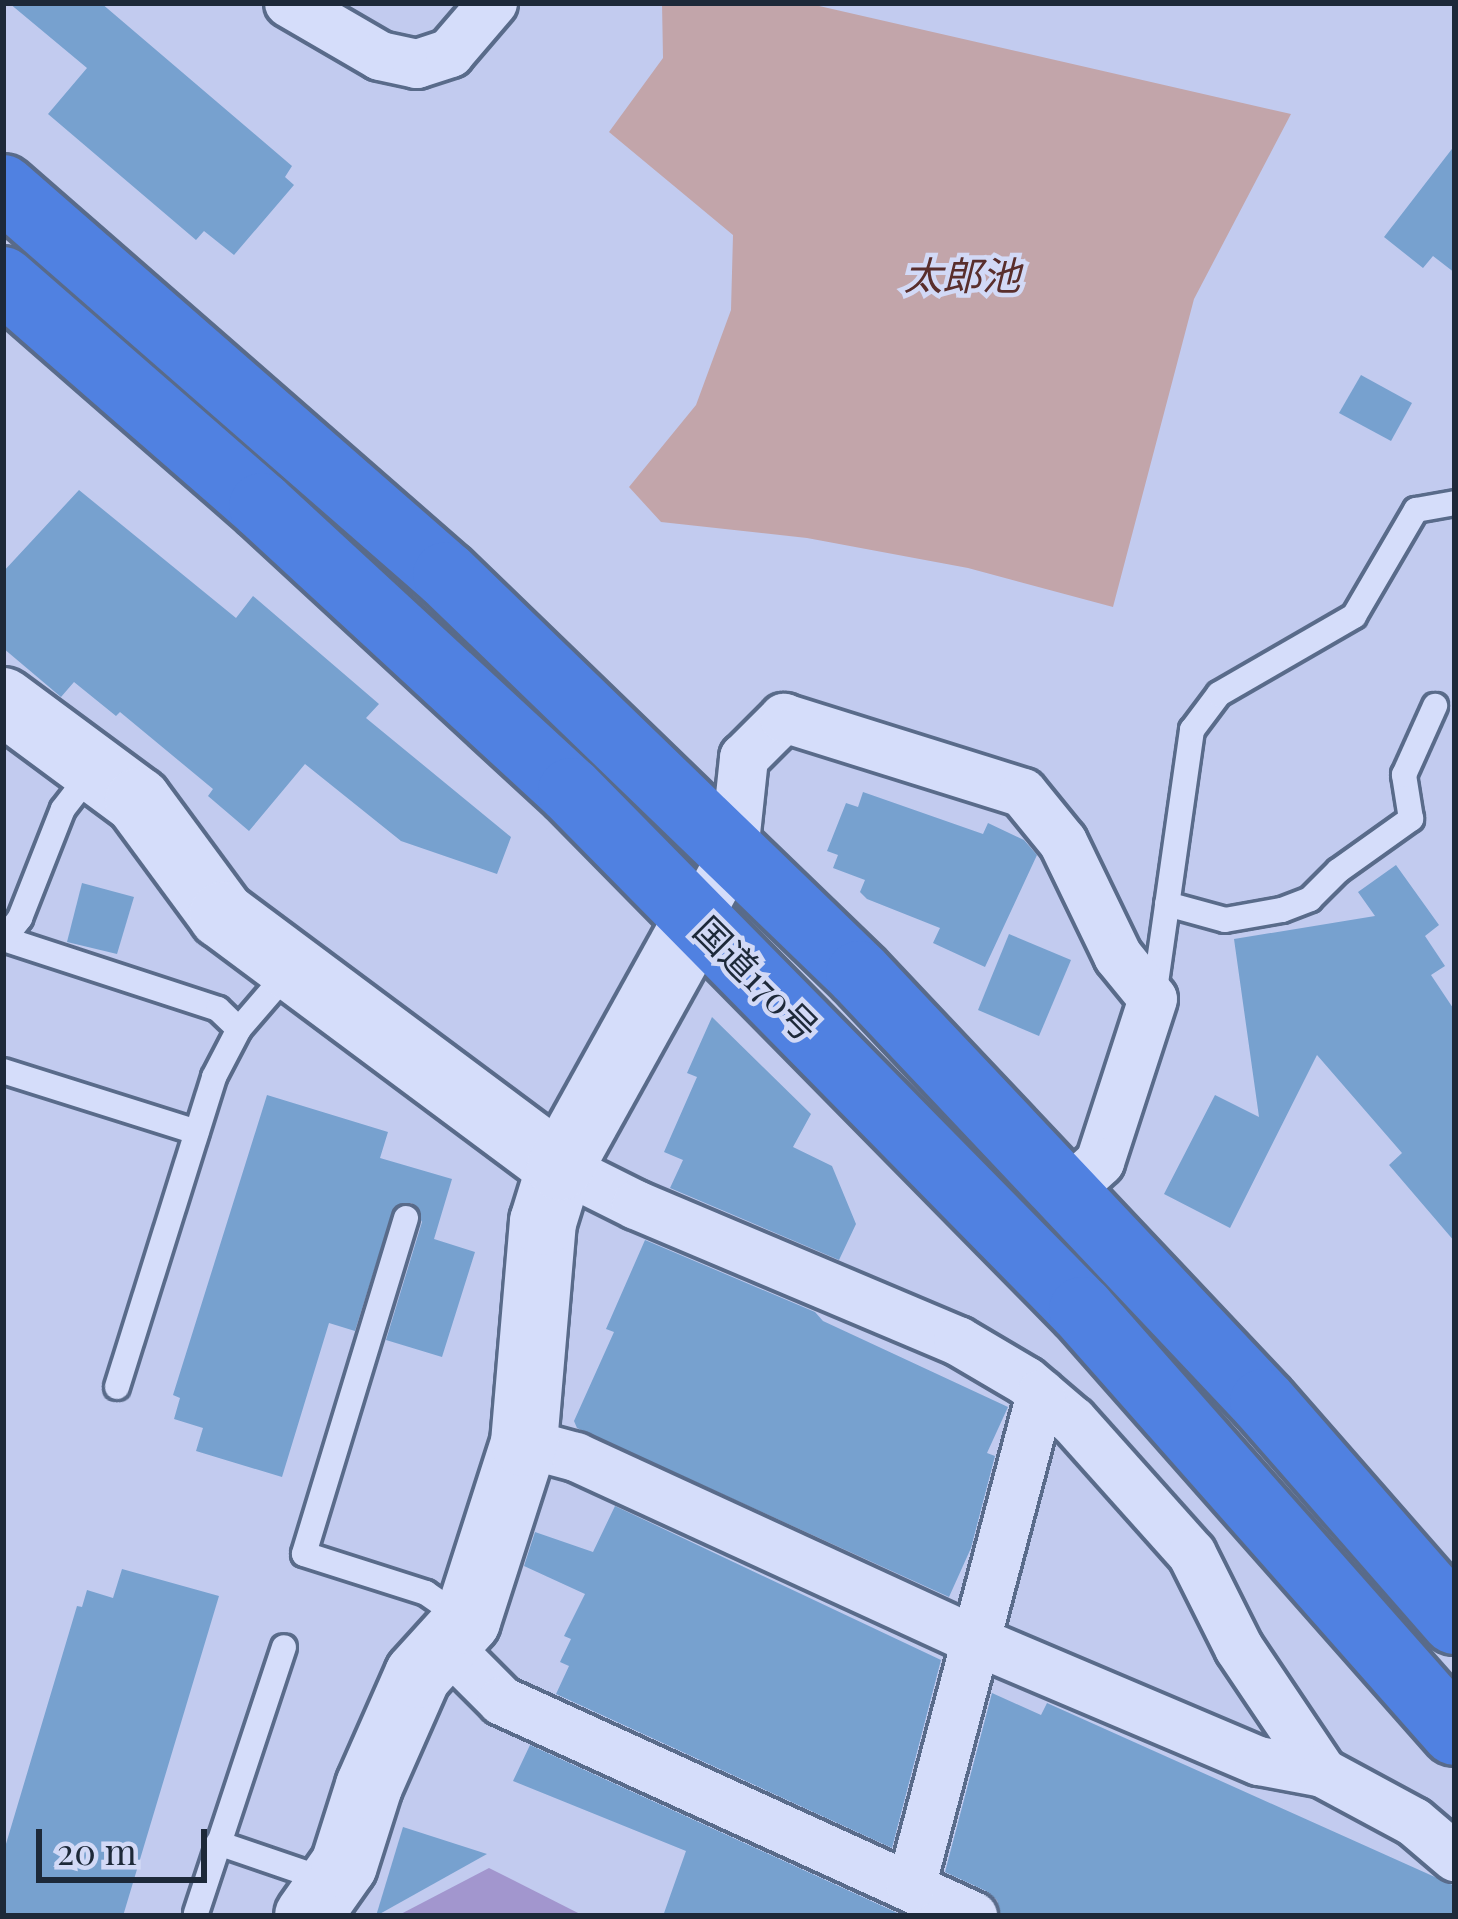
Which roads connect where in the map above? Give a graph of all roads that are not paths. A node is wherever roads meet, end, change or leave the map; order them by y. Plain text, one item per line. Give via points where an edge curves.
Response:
1 (289, 3) edge
2 (493, 3) edge
3 (3, 188) edge
4 (3, 280) edge
5 (1455, 503) edge
6 (3, 701) edge
7 (1435, 706) dead end
8 (94, 769) junction
9 (734, 852) junction
10 (1167, 904) junction
11 (698, 918) junction
12 (3, 939) edge
13 (290, 969) junction
14 (1153, 999) junction
15 (238, 1029) junction
16 (3, 1071) edge
17 (197, 1132) junction
18 (560, 1167) junction
19 (1068, 1191) junction
20 (406, 1218) dead end
21 (117, 1387) dead end
22 (1041, 1394) junction
23 (524, 1443) junction
24 (1455, 1622) edge
25 (457, 1633) junction
26 (978, 1642) junction
27 (284, 1647) dead end
28 (1455, 1732) edge
29 (1322, 1773) junction
30 (218, 1843) junction
31 (1455, 1857) edge
32 (911, 1887) junction
33 (320, 1899) edge
34 (196, 1913) edge
35 (973, 1916) edge

1 - 2 street via 380,56 417,64 450,52
3 - 9 highway, 国道170号 via 446,575
4 - 11 highway, 国道170号 via 262,506
5 - 10 lane via 1416,510 1354,616 1219,694 1192,730
6 - 8 street
7 - 10 lane via 1404,775 1412,819 1310,899 1225,920
8 - 12 lane via 63,809 20,918
8 - 13 street via 138,801 222,915
9 - 11 street
9 - 14 street via 744,758 784,718 1023,793 1063,842 1118,956
9 - 19 highway, 国道170号
10 - 14 lane
11 - 18 street
11 - 28 highway, 国道170号 via 1082,1310
12 - 15 lane via 218,1009
13 - 15 lane
13 - 18 street
14 - 19 street via 1100,1162
15 - 17 lane
16 - 17 lane
17 - 21 lane
18 - 22 street via 958,1341
18 - 23 street via 543,1222
19 - 24 highway, 国道170号
20 - 25 lane via 304,1554 426,1593
22 - 26 street
22 - 29 street via 1192,1554 1239,1648
23 - 25 street
23 - 26 street via 576,1457
25 - 32 street via 502,1701
25 - 33 street via 418,1675 344,1865
26 - 29 street via 1259,1761
26 - 32 street
27 - 30 lane
29 - 31 street via 1414,1822
30 - 33 lane via 314,1871
30 - 34 lane
32 - 35 street

